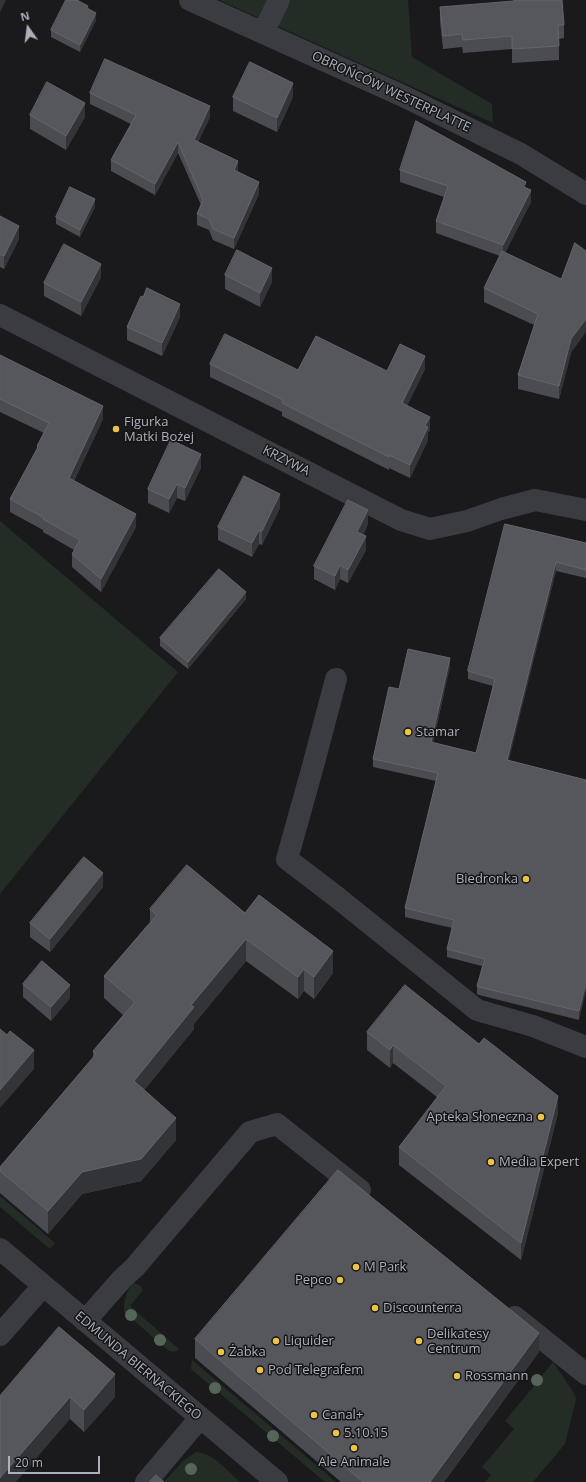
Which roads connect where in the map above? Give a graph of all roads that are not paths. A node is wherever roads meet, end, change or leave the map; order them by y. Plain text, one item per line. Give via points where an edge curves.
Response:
1 (190, 0) edge
2 (279, 0) edge
3 (263, 33) junction
4 (586, 194) edge
5 (0, 315) edge
6 (586, 510) edge
7 (336, 679) dead end
8 (586, 1047) edge
9 (377, 1204) edge
10 (0, 1249) edge
11 (42, 1286) junction
12 (499, 1304) edge
13 (85, 1321) junction
14 (0, 1335) edge
15 (586, 1374) edge
16 (200, 1418) junction
17 (146, 1482) edge
18 (277, 1482) edge

1 - 3 street, OBROŃCÓW WESTERPLATTE
2 - 3 street
3 - 4 street, OBROŃCÓW WESTERPLATTE via 403,96 521,154
5 - 6 street, KRZYWA via 401,520 430,529 467,521 535,500
7 - 8 street via 287,859 477,1010 532,1026
9 - 13 street via 277,1124 250,1132 135,1267
10 - 11 street, EDMUNDA BIERNACKIEGO
11 - 13 street, EDMUNDA BIERNACKIEGO
11 - 14 street
12 - 15 street
13 - 16 street, EDMUNDA BIERNACKIEGO
16 - 17 street
16 - 18 street, EDMUNDA BIERNACKIEGO

